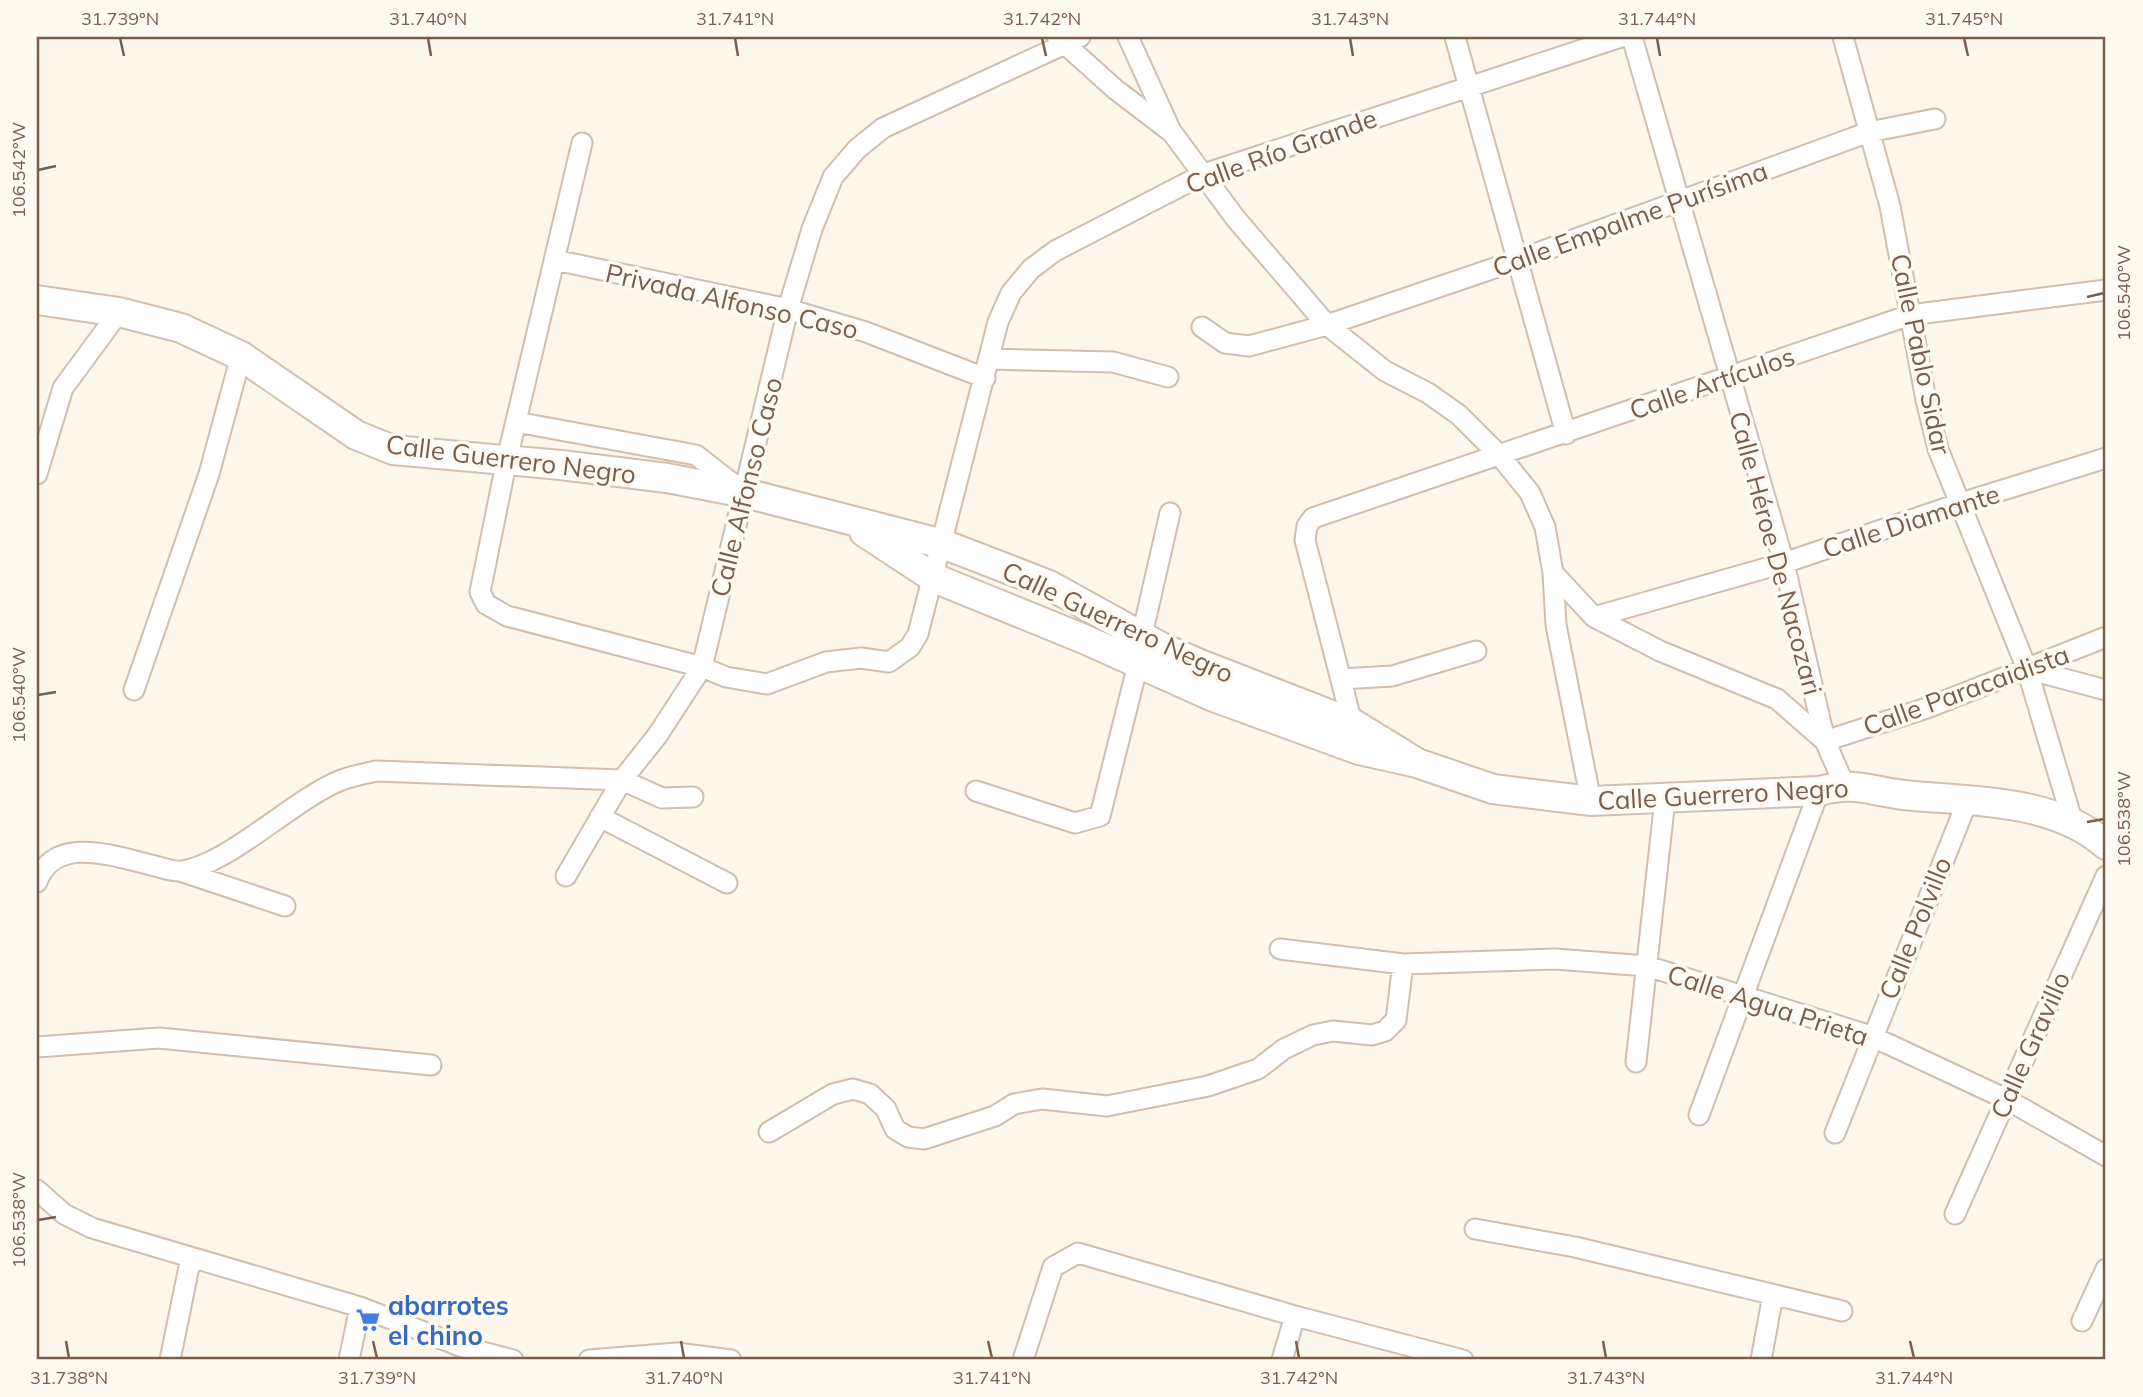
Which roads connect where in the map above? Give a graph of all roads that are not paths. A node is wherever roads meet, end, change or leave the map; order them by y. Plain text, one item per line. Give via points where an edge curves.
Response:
1 (1128, 37) edge
2 (1455, 37) edge
3 (1621, 37) edge
4 (1632, 37) edge
5 (1843, 37) edge
6 (1066, 39) edge
7 (1470, 86) junction
8 (1935, 119) dead end
9 (1171, 131) junction
10 (1869, 132) junction
11 (582, 143) dead end
12 (1204, 174) junction
13 (1681, 200) junction
14 (555, 260) junction
15 (1517, 260) junction
16 (2106, 290) edge
17 (37, 300) edge
18 (788, 309) junction
19 (119, 312) junction
20 (1910, 315) junction
21 (1327, 325) junction
22 (1202, 327) dead end
23 (241, 356) junction
24 (987, 369) junction
25 (1729, 376) junction
26 (1168, 377) dead end
27 (516, 422) junction
28 (1566, 434) junction
29 (1501, 457) junction
30 (2106, 458) edge
31 (507, 460) junction
32 (37, 474) edge
33 (745, 493) junction
34 (1961, 503) junction
35 (1170, 513) dead end
36 (847, 521) junction
37 (943, 544) junction
38 (1784, 564) junction
39 (1553, 573) junction
40 (934, 578) junction
41 (1594, 617) junction
42 (1142, 635) junction
43 (2106, 637) edge
44 (1476, 651) dead end
45 (1138, 664) junction
46 (702, 667) junction
47 (2027, 669) junction
48 (1342, 679) junction
49 (134, 690) dead end
50 (2106, 690) edge
51 (1352, 723) junction
52 (1825, 741) junction
53 (1417, 764) junction
54 (622, 780) junction
55 (1832, 787) junction
56 (976, 791) dead end
57 (693, 797) dead end
58 (1665, 799) junction
59 (1591, 801) junction
60 (1967, 802) junction
61 (600, 817) junction
62 (2073, 823) junction
63 (2106, 845) edge
64 (180, 871) junction
65 (566, 876) dead end
66 (2106, 876) edge
67 (37, 883) edge
68 (727, 883) dead end
69 (285, 906) dead end
70 (1280, 949) dead end
71 (1404, 964) junction
72 (1647, 966) junction
73 (1743, 998) junction
74 (1871, 1036) junction
75 (37, 1047) edge
76 (1636, 1062) dead end
77 (431, 1065) dead end
78 (2006, 1100) junction
79 (1699, 1115) dead end
80 (769, 1132) dead end
81 (1835, 1133) dead end
82 (2106, 1156) edge
83 (37, 1190) edge
84 (1955, 1214) dead end
85 (1475, 1229) dead end
86 (191, 1257) junction
87 (2106, 1269) edge
88 (1773, 1295) junction
89 (2101, 1295) edge
90 (360, 1307) junction
91 (1842, 1311) dead end
92 (1295, 1316) junction
93 (2082, 1321) dead end
94 (626, 1358) edge
95 (491, 1359) edge
96 (170, 1360) edge
97 (349, 1360) edge
98 (513, 1360) edge
99 (589, 1360) edge
100 (731, 1360) edge
101 (1023, 1360) edge
102 (1282, 1360) edge
103 (1463, 1360) edge
104 (1761, 1360) edge

1 - 9 street
2 - 7 street
3 - 7 street, Calle Río Grande
4 - 13 street, Calle Héroe De Nacozari
5 - 10 street, Calle Pablo Sidar
6 - 9 street via 1115,89
6 - 18 street, Calle Alfonso Caso via 883,128 857,149 833,177
7 - 12 street, Calle Río Grande
7 - 15 street
8 - 10 street, Calle Empalme Purísima
9 - 12 street
10 - 13 street, Calle Empalme Purísima
10 - 20 street, Calle Pablo Sidar via 1890,206
11 - 14 street
12 - 21 street via 1236,219
12 - 24 street, Calle Río Grande via 1055,251 1031,269 998,323
13 - 15 street, Calle Empalme Purísima
13 - 25 street, Calle Héroe De Nacozari
14 - 18 street, Privada Alfonso Caso
14 - 27 street
15 - 21 street, Calle Empalme Purísima
15 - 28 street
16 - 20 street, Calle Artículos
17 - 19 street, Calle Guerrero Negro
18 - 24 street, Privada Alfonso Caso
18 - 33 street, Calle Alfonso Caso
19 - 23 street, Calle Guerrero Negro via 181,328
19 - 32 street via 63,388
20 - 25 street, Calle Artículos
20 - 34 street, Calle Pablo Sidar via 1938,449
21 - 22 street, Calle Empalme Purísima via 1249,346 1225,343
21 - 29 street via 1385,371 1459,415
23 - 31 street, Calle Guerrero Negro via 356,435 379,445 415,453
23 - 49 street via 209,474
24 - 26 street via 1113,362
24 - 37 street, Calle Río Grande
25 - 28 street, Calle Artículos
25 - 38 street, Calle Héroe De Nacozari
27 - 31 street
27 - 33 street via 696,455
28 - 29 street, Calle Artículos
29 - 39 street via 1530,493 1545,527
29 - 48 street, Calle Artículos via 1327,513 1307,526 1305,540
30 - 34 street, Calle Diamante
31 - 33 street, Calle Guerrero Negro via 667,478
31 - 46 street, Calle Río Grande via 482,577 480,592 485,604 506,615
33 - 36 street, Calle Guerrero Negro
33 - 46 street, Calle Alfonso Caso
34 - 38 street, Calle Diamante
34 - 47 street, Calle Pablo Sidar
35 - 42 street
36 - 37 street, Calle Guerrero Negro
36 - 40 street, Calle Guerrero Negro
37 - 40 street, Calle Río Grande
37 - 42 street, Calle Guerrero Negro via 1049,585
38 - 41 street, Calle Diamante
38 - 52 street, Calle Héroe De Nacozari
39 - 41 street
39 - 59 street via 1556,625
40 - 45 street, Calle Guerrero Negro
40 - 46 street, Calle Río Grande via 918,634 910,647 889,662 861,658 826,662 767,684 726,677
41 - 52 street via 1660,651 1777,699
42 - 51 street, Calle Guerrero Negro via 1200,664
43 - 47 street, Calle Paracaidista
44 - 48 street via 1392,676
45 - 53 street, Calle Guerrero Negro via 1283,724
45 - 56 street via 1100,816 1075,823
46 - 54 street, Calle Alfonso Caso
47 - 50 street
47 - 52 street, Calle Paracaidista
47 - 62 street, Calle Pablo Sidar
48 - 51 street
51 - 53 street, Calle Guerrero Negro
52 - 55 street, Calle Héroe De Nacozari
53 - 59 street, Calle Guerrero Negro via 1493,789
54 - 57 street via 662,797
54 - 61 street, Calle Alfonso Caso
54 - 64 street via 376,771 339,781 205,863
55 - 58 street, Calle Guerrero Negro
55 - 60 street, Calle Guerrero Negro
55 - 73 street
58 - 59 street, Calle Guerrero Negro
58 - 72 street
60 - 62 street, Calle Guerrero Negro via 2026,808
60 - 74 street, Calle Polvillo
61 - 65 street, Calle Alfonso Caso
61 - 68 street
62 - 63 street, Calle Guerrero Negro
64 - 67 street via 71,853 55,856
64 - 69 street
66 - 78 street, Calle Gravillo
70 - 71 street, Calle Agua Prieta
71 - 72 street, Calle Agua Prieta via 1555,959
71 - 80 street via 1396,1020 1385,1031 1313,1035 1237,1077 1107,1105 1042,1099 1014,1104 995,1116 924,1139 895,1129 886,1109 870,1094 853,1090 833,1094
72 - 73 street, Calle Agua Prieta
72 - 76 street
73 - 74 street, Calle Agua Prieta
73 - 79 street
74 - 78 street, Calle Agua Prieta
74 - 81 street, Calle Polvillo
75 - 77 street via 159,1038
78 - 82 street, Calle Agua Prieta
78 - 84 street, Calle Gravillo
83 - 86 street via 64,1214 92,1228
85 - 88 street via 1575,1247
86 - 90 street
86 - 96 street
87 - 89 street
88 - 91 street
88 - 104 street
89 - 93 street
90 - 95 street
90 - 97 street
92 - 101 street via 1078,1253 1053,1267
92 - 102 street
92 - 103 street
94 - 99 street
94 - 100 street via 677,1353
95 - 98 street

